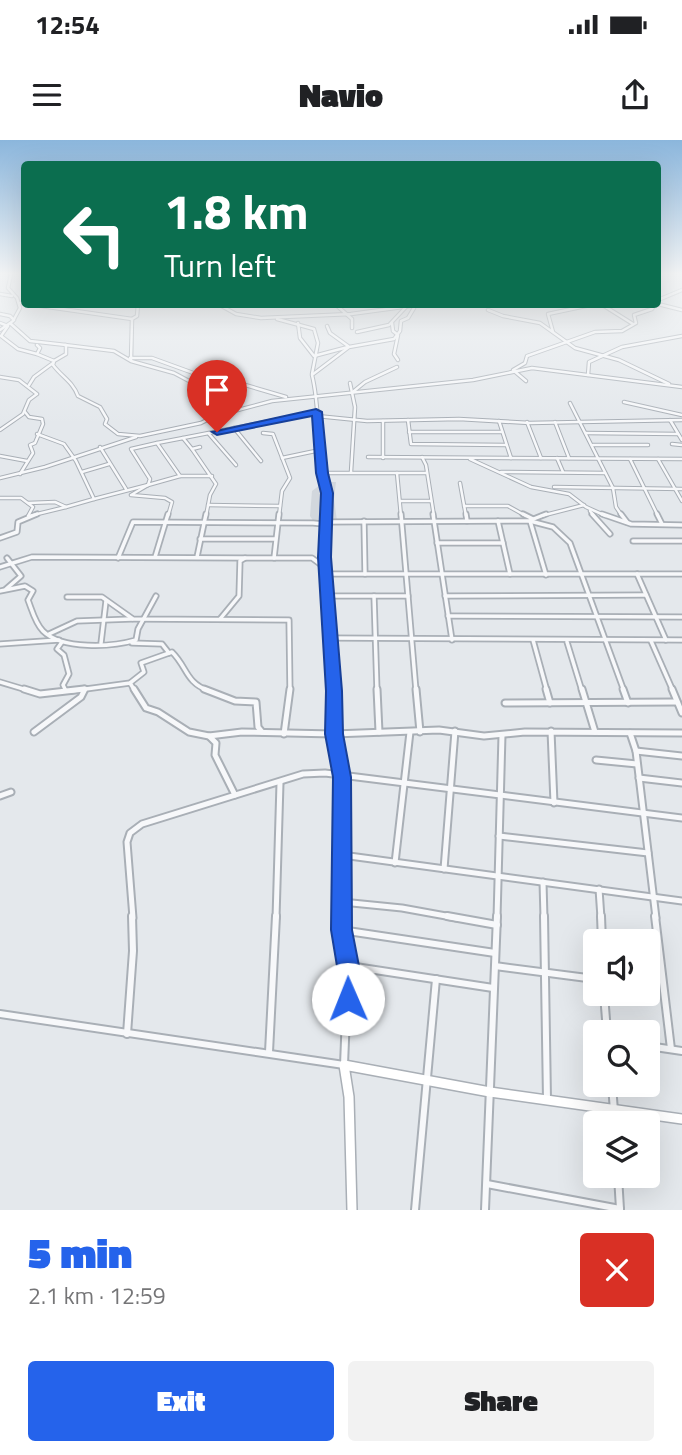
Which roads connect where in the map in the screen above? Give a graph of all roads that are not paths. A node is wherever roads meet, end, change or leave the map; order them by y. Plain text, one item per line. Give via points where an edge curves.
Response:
1 (298, 323) edge
2 (392, 323) edge
3 (11, 324) junction
4 (132, 324) edge
5 (300, 324) edge
6 (352, 324) edge
7 (388, 324) edge
8 (400, 324) edge
9 (541, 324) edge
10 (551, 324) edge
11 (634, 325) edge
12 (327, 326) dead end
13 (352, 328) dead end
14 (0, 330) edge
15 (358, 332) dead end
16 (553, 333) junction
17 (398, 335) junction
18 (682, 336) edge
19 (565, 343) junction
20 (37, 345) junction
21 (65, 345) junction
22 (349, 347) junction
23 (37, 354) junction
24 (314, 356) junction
25 (601, 356) junction
26 (130, 359) junction
27 (398, 360) dead end
28 (53, 363) junction
29 (397, 367) dead end
30 (513, 370) junction
31 (312, 375) junction
32 (588, 375) junction
33 (0, 377) edge
34 (526, 382) dead end
35 (350, 383) dead end
36 (29, 385) junction
37 (673, 386) junction
38 (682, 387) edge
39 (353, 392) junction
40 (316, 396) junction
41 (291, 399) junction
42 (624, 402) dead end
43 (570, 403) dead end
44 (25, 412) junction
45 (227, 414) junction
46 (317, 414) junction
47 (682, 418) edge
48 (355, 420) junction
49 (408, 420) junction
50 (670, 420) junction
51 (383, 421) junction
52 (499, 421) junction
53 (527, 422) junction
54 (555, 422) junction
55 (581, 422) junction
56 (234, 428) junction
57 (0, 430) edge
58 (409, 432) junction
59 (501, 432) junction
60 (208, 433) junction
61 (263, 433) dead end
62 (586, 433) junction
63 (37, 434) junction
64 (678, 434) junction
65 (140, 436) junction
66 (183, 438) junction
67 (123, 440) junction
68 (682, 442) edge
69 (157, 443) junction
70 (411, 444) junction
71 (648, 444) dead end
72 (672, 444) dead end
73 (506, 445) junction
74 (593, 445) junction
75 (100, 447) junction
76 (200, 447) dead end
77 (131, 449) junction
78 (192, 449) junction
79 (320, 450) junction
80 (0, 456) edge
81 (74, 457) junction
82 (368, 457) dead end
83 (411, 457) junction
84 (422, 457) junction
85 (282, 458) junction
86 (383, 458) junction
87 (468, 458) junction
88 (511, 458) junction
89 (541, 458) junction
90 (557, 458) junction
91 (569, 458) junction
92 (629, 459) junction
93 (658, 459) junction
94 (682, 459) edge
95 (599, 460) junction
96 (27, 461) junction
97 (261, 461) dead end
98 (110, 464) junction
99 (236, 465) dead end
100 (82, 472) junction
101 (351, 472) junction
102 (499, 472) junction
103 (563, 472) junction
104 (322, 473) junction
105 (397, 473) junction
106 (426, 473) junction
107 (605, 473) junction
108 (19, 475) junction
109 (212, 476) junction
110 (180, 477) junction
111 (0, 478) edge
112 (149, 482) junction
113 (460, 484) dead end
114 (540, 488) junction
115 (614, 488) junction
116 (126, 489) junction
117 (674, 489) junction
118 (682, 489) edge
119 (645, 490) junction
120 (119, 491) junction
121 (131, 495) junction
122 (0, 498) edge
123 (94, 499) junction
124 (400, 500) junction
125 (431, 501) junction
126 (682, 501) edge
127 (28, 503) junction
128 (208, 505) junction
129 (280, 506) junction
130 (464, 506) junction
131 (585, 506) junction
132 (66, 507) junction
133 (27, 516) junction
134 (532, 520) junction
135 (364, 521) junction
136 (402, 521) junction
137 (435, 521) junction
138 (467, 521) junction
139 (498, 521) junction
140 (166, 522) junction
141 (204, 522) junction
142 (325, 522) junction
143 (277, 523) junction
144 (631, 524) junction
145 (662, 524) junction
146 (682, 524) edge
147 (325, 528) junction
148 (610, 534) dead end
149 (0, 538) edge
150 (275, 539) junction
151 (200, 540) junction
152 (634, 541) dead end
153 (682, 541) edge
154 (438, 543) junction
155 (503, 543) junction
156 (155, 557) junction
157 (197, 557) junction
158 (118, 558) junction
159 (245, 558) junction
160 (274, 558) junction
161 (8, 560) junction
162 (0, 567) edge
163 (326, 571) junction
164 (365, 574) junction
165 (406, 574) junction
166 (510, 574) junction
167 (581, 574) junction
168 (637, 574) junction
169 (682, 574) edge
170 (441, 575) junction
171 (546, 575) junction
172 (3, 590) edge
173 (588, 595) junction
174 (646, 595) junction
175 (156, 596) dead end
176 (328, 596) junction
177 (374, 596) junction
178 (408, 596) junction
179 (445, 596) junction
180 (67, 597) dead end
181 (106, 601) junction
182 (448, 616) junction
183 (655, 616) junction
184 (597, 617) junction
185 (682, 617) edge
186 (133, 619) junction
187 (103, 620) junction
188 (145, 620) junction
189 (220, 620) junction
190 (48, 634) junction
191 (329, 638) junction
192 (376, 640) junction
193 (412, 640) junction
194 (452, 640) junction
195 (533, 640) junction
196 (606, 640) junction
197 (651, 640) junction
198 (666, 640) junction
199 (682, 640) edge
200 (61, 641) junction
201 (567, 642) junction
202 (101, 643) junction
203 (129, 643) junction
204 (0, 644) edge
205 (169, 653) junction
206 (0, 682) edge
207 (130, 683) junction
208 (85, 689) junction
209 (66, 691) junction
210 (677, 702) junction
211 (505, 703) dead end
212 (628, 703) junction
213 (550, 704) junction
214 (587, 704) junction
215 (682, 713) edge
216 (455, 731) junction
217 (34, 732) dead end
218 (379, 732) junction
219 (410, 732) junction
220 (420, 732) junction
221 (551, 732) junction
222 (595, 732) junction
223 (266, 733) junction
224 (630, 733) junction
225 (682, 733) edge
226 (284, 734) junction
227 (334, 734) junction
228 (502, 735) junction
229 (209, 736) junction
230 (636, 751) junction
231 (682, 756) edge
232 (596, 760) dead end
233 (637, 764) junction
234 (342, 777) junction
235 (639, 778) junction
236 (279, 783) junction
237 (682, 783) edge
238 (404, 785) junction
239 (451, 790) junction
240 (11, 792) dead end
241 (235, 795) junction
242 (0, 796) edge
243 (499, 797) junction
244 (554, 803) junction
245 (642, 813) junction
246 (682, 818) edge
247 (499, 836) junction
248 (648, 853) junction
249 (342, 855) junction
250 (395, 863) junction
251 (444, 869) junction
252 (499, 876) junction
253 (543, 882) junction
254 (599, 889) junction
255 (653, 897) junction
256 (682, 901) edge
257 (342, 902) junction
258 (497, 925) junction
259 (601, 929) edge
260 (341, 930) junction
261 (495, 953) junction
262 (348, 966) junction
263 (495, 966) junction
264 (546, 972) junction
265 (583, 977) edge
266 (436, 979) junction
267 (493, 988) junction
268 (0, 1014) edge
269 (127, 1034) junction
270 (660, 1048) edge
271 (671, 1049) junction
272 (682, 1051) edge
273 (269, 1052) junction
274 (344, 1065) junction
275 (427, 1079) junction
276 (490, 1092) junction
277 (613, 1097) edge
278 (547, 1100) junction
279 (614, 1108) junction
280 (614, 1111) edge
281 (682, 1121) edge
282 (487, 1184) dead end
283 (619, 1188) edge
284 (620, 1209) edge
285 (352, 1210) edge
286 (415, 1210) edge
287 (485, 1210) edge

1 - 24 street via 300,338
2 - 17 street
3 - 14 street
3 - 20 street
3 - 23 street via 1,336 18,349
4 - 26 street
5 - 24 street via 317,334
6 - 13 street
7 - 15 street
8 - 17 street
9 - 16 street
10 - 16 street
11 - 19 street via 597,331
12 - 22 street
16 - 19 street
17 - 22 street via 389,342
17 - 27 street via 394,354
18 - 25 street via 622,347
19 - 25 street
19 - 30 street via 528,355 525,363
20 - 21 street
20 - 23 street
21 - 26 street via 106,349
21 - 28 street via 66,354
22 - 24 street
22 - 31 street
23 - 28 street
24 - 31 street
25 - 32 street via 589,362
25 - 37 street
26 - 41 street via 152,358
26 - 45 street via 202,387 210,393 216,410
28 - 36 street
28 - 65 street via 73,383 78,396 102,409 108,429
29 - 39 street
30 - 32 street via 542,368
30 - 34 street
30 - 39 street via 473,380
31 - 40 street
32 - 37 street
33 - 36 street
35 - 39 street
36 - 44 street via 37,394
37 - 38 street
39 - 40 street
39 - 48 street
40 - 41 street
40 - 46 street
41 - 45 street
42 - 47 street
43 - 55 street
44 - 57 street
44 - 63 street via 42,420
45 - 65 street
46 - 48 street
46 - 56 street
46 - 79 street
47 - 50 street
48 - 51 street
48 - 101 street
49 - 51 street
49 - 52 street
49 - 58 street
50 - 55 street
50 - 64 street
51 - 86 street
52 - 53 street
52 - 59 street
53 - 54 street
53 - 89 street
54 - 55 street
54 - 91 street
55 - 62 street
56 - 60 street
56 - 97 street
58 - 59 street
58 - 70 street
59 - 73 street
60 - 66 street
60 - 99 street
61 - 85 street via 273,435
62 - 64 street
62 - 74 street
63 - 81 street via 64,444
63 - 96 street
64 - 68 street
65 - 67 street
66 - 69 street
66 - 78 street
67 - 75 street
67 - 77 street
68 - 72 street
69 - 77 street
69 - 110 street
70 - 73 street
70 - 83 street
71 - 74 street
73 - 88 street
74 - 95 street
75 - 81 street
75 - 98 street
76 - 78 street
77 - 112 street via 149,473
78 - 109 street
79 - 85 street
79 - 104 street
80 - 96 street
81 - 100 street
81 - 108 street
82 - 86 street
83 - 84 street
83 - 86 street
84 - 87 street
84 - 106 street
85 - 129 street via 289,478
87 - 88 street
87 - 102 street
88 - 89 street
89 - 90 street
90 - 91 street
90 - 103 street
91 - 95 street
92 - 93 street
92 - 95 street
92 - 119 street
93 - 94 street
93 - 117 street
95 - 107 street
96 - 108 street
98 - 100 street
98 - 116 street
100 - 123 street
101 - 104 street
101 - 105 street
102 - 103 street
102 - 114 street
103 - 107 street
104 - 142 street via 327,493
105 - 106 street
105 - 124 street
106 - 125 street
107 - 115 street
108 - 111 street
109 - 110 street
109 - 128 street via 216,484
110 - 112 street
112 - 116 street
112 - 121 street via 144,490
113 - 130 street
114 - 115 street
114 - 131 street via 569,494
115 - 119 street
115 - 144 street via 618,511
116 - 120 street
117 - 118 street
117 - 119 street
117 - 126 street
119 - 145 street
120 - 121 street
120 - 123 street
121 - 140 street via 172,502
122 - 127 street via 21,498
123 - 132 street
124 - 125 street
124 - 136 street
125 - 137 street
127 - 132 street via 55,502
127 - 133 street via 33,506
128 - 129 street
128 - 141 street
129 - 143 street
130 - 134 street via 508,506
130 - 138 street
131 - 134 street via 547,512
131 - 144 street
131 - 148 street
132 - 133 street
133 - 149 street via 18,522 17,532
134 - 139 street
134 - 167 street via 566,536
134 - 171 street
135 - 136 street
135 - 142 street
135 - 164 street
136 - 137 street
136 - 165 street
137 - 138 street
137 - 154 street
138 - 139 street
139 - 155 street
140 - 141 street
140 - 156 street
140 - 158 street via 133,522
141 - 143 street
141 - 151 street
142 - 147 street
143 - 147 street via 323,524
143 - 150 street
144 - 145 street
145 - 146 street
147 - 163 street
150 - 151 street
150 - 160 street
151 - 157 street
152 - 153 street
154 - 155 street
154 - 170 street
155 - 166 street
156 - 157 street
156 - 158 street
157 - 159 street
158 - 161 street
159 - 160 street
159 - 189 street via 236,572 238,599
160 - 163 street via 317,559
161 - 162 street
161 - 172 street via 21,576
163 - 164 street
163 - 176 street
164 - 165 street
165 - 170 street
165 - 178 street
166 - 170 street
166 - 171 street
167 - 168 street
167 - 171 street
167 - 173 street
168 - 169 street
168 - 174 street
170 - 179 street
172 - 190 street via 25,586 33,591 28,600
173 - 174 street
173 - 179 street
173 - 184 street
174 - 183 street
175 - 188 street
176 - 177 street
176 - 191 street
177 - 178 street
177 - 192 street
178 - 193 street
179 - 182 street
180 - 181 street via 102,597
181 - 186 street
181 - 187 street
182 - 184 street
182 - 194 street
183 - 184 street
183 - 185 street
183 - 198 street
184 - 196 street
186 - 187 street
186 - 188 street
187 - 190 street via 77,621
187 - 202 street
188 - 189 street
188 - 203 street via 135,632 136,640
189 - 226 street via 289,620 292,659
190 - 200 street
191 - 192 street
191 - 227 street
192 - 193 street
192 - 218 street
193 - 194 street
193 - 220 street
194 - 195 street
195 - 201 street
195 - 213 street
196 - 197 street
196 - 201 street
196 - 212 street
197 - 198 street
197 - 210 street
198 - 199 street
200 - 202 street
200 - 204 street
200 - 209 street via 57,649 64,655 69,674 63,685
201 - 214 street
202 - 203 street
203 - 205 street via 162,645
205 - 207 street via 141,663 144,673
205 - 223 street via 182,662 187,677 198,687 235,701 256,702 258,727
206 - 209 street via 40,694
207 - 208 street
207 - 229 street via 146,708 190,732
208 - 209 street
208 - 217 street via 81,698
210 - 212 street
210 - 215 street
211 - 213 street
212 - 214 street
213 - 214 street
214 - 222 street
216 - 220 street
216 - 228 street
216 - 239 street
218 - 219 street
218 - 227 street
219 - 220 street
219 - 238 street
221 - 222 street
221 - 228 street
221 - 244 street
222 - 224 street
223 - 226 street
223 - 229 street
224 - 225 street
224 - 230 street
226 - 227 street
227 - 234 street
228 - 243 street
229 - 241 street via 216,743 215,755
230 - 231 street
230 - 233 street
232 - 233 street
233 - 235 street
234 - 236 street via 321,770
234 - 238 street
234 - 249 street
235 - 237 street
235 - 245 street
236 - 241 street
236 - 273 street
238 - 239 street
238 - 250 street
239 - 243 street
239 - 251 street
240 - 242 street
241 - 269 street via 142,824 130,833 133,951
243 - 244 street
243 - 247 street
244 - 245 street
245 - 246 street
245 - 248 street
247 - 248 street
247 - 252 street
248 - 255 street
249 - 250 street
249 - 257 street
250 - 251 street
251 - 252 street
252 - 253 street
252 - 258 street
253 - 254 street
253 - 264 street
254 - 255 street
254 - 259 street
255 - 256 street
255 - 271 street
257 - 258 street
257 - 260 street
258 - 261 street
260 - 261 street
260 - 262 street
261 - 263 street
262 - 266 street
262 - 274 street
263 - 264 street
263 - 267 street
264 - 265 street
264 - 278 street
266 - 267 street
266 - 275 street
267 - 276 street
268 - 269 street
269 - 273 street
270 - 271 street
271 - 272 street
273 - 274 street
274 - 275 street
274 - 285 street
275 - 276 street
275 - 286 street
276 - 278 street
276 - 287 street
277 - 279 street
278 - 279 street
279 - 280 street
279 - 281 street
282 - 284 street
283 - 284 street

